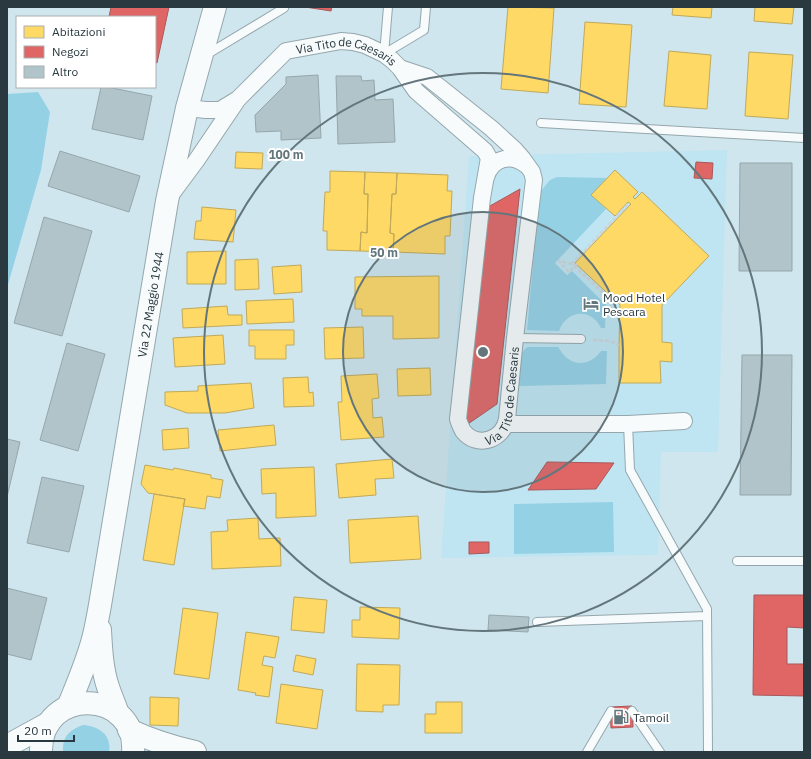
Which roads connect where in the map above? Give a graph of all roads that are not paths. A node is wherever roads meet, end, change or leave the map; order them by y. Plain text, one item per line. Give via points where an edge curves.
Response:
1 (214, 7) edge
2 (388, 7) edge
3 (426, 7) edge
4 (284, 8) dead end
5 (384, 54) junction
6 (201, 57) junction
7 (400, 68) junction
8 (238, 99) junction
9 (187, 108) junction
10 (541, 123) dead end
11 (494, 131) junction
12 (804, 138) edge
13 (481, 146) junction
14 (528, 166) junction
15 (485, 178) junction
16 (167, 201) junction
17 (515, 338) junction
18 (581, 339) dead end
19 (684, 421) dead end
20 (506, 424) junction
21 (628, 424) junction
22 (737, 561) dead end
23 (804, 561) edge
24 (100, 605) junction
25 (707, 616) junction
26 (537, 622) dead end
27 (68, 707) junction
28 (610, 711) dead end
29 (632, 711) dead end
30 (124, 722) junction
31 (49, 723) junction
32 (7, 746) edge
33 (41, 752) edge
34 (133, 752) edge
35 (195, 752) edge
36 (587, 752) edge
37 (660, 752) edge
38 (708, 752) edge

1 - 6 main road, Via 22 Maggio 1944
2 - 5 lane
3 - 5 lane via 424,30
4 - 6 lane
5 - 7 street, Via Tito de Caesaris
5 - 8 street, Via Tito de Caesaris via 353,42 341,41 286,51
6 - 9 main road, Via 22 Maggio 1944
7 - 11 street, Via Tito de Caesaris via 427,77
7 - 13 street, Via Tito de Caesaris via 416,91
8 - 9 street, Via Tito de Caesaris via 220,110
8 - 16 street, Via Tito de Caesaris
9 - 16 main road, Via 22 Maggio 1944
10 - 12 lane
11 - 13 street via 492,144 487,147
11 - 14 street, Via Tito de Caesaris
13 - 15 street, Via Tito de Caesaris via 489,158
14 - 15 street, Via Tito de Caesaris via 514,158 506,158 492,165
14 - 17 street, Via Tito de Caesaris via 532,172 534,185
15 - 20 street, Via Tito de Caesaris via 458,419 462,430 471,438 478,440 498,436
16 - 24 main road, Via 22 Maggio 1944
17 - 18 lane
17 - 20 street, Via Tito de Caesaris
19 - 21 street
20 - 21 street
21 - 25 lane via 630,470 707,610
22 - 23 lane
24 - 27 main road, Via 22 Maggio 1944 via 93,639
24 - 30 main road, Via 22 Maggio 1944 via 104,670 108,687
25 - 26 lane
25 - 38 lane
27 - 30 main road via 80,703 94,703 107,707
27 - 31 main road
28 - 36 lane via 607,724
29 - 37 lane via 636,722
30 - 34 main road, Via 22 Maggio 1944 via 133,744
30 - 35 main road via 152,740
31 - 32 main road
31 - 33 main road

